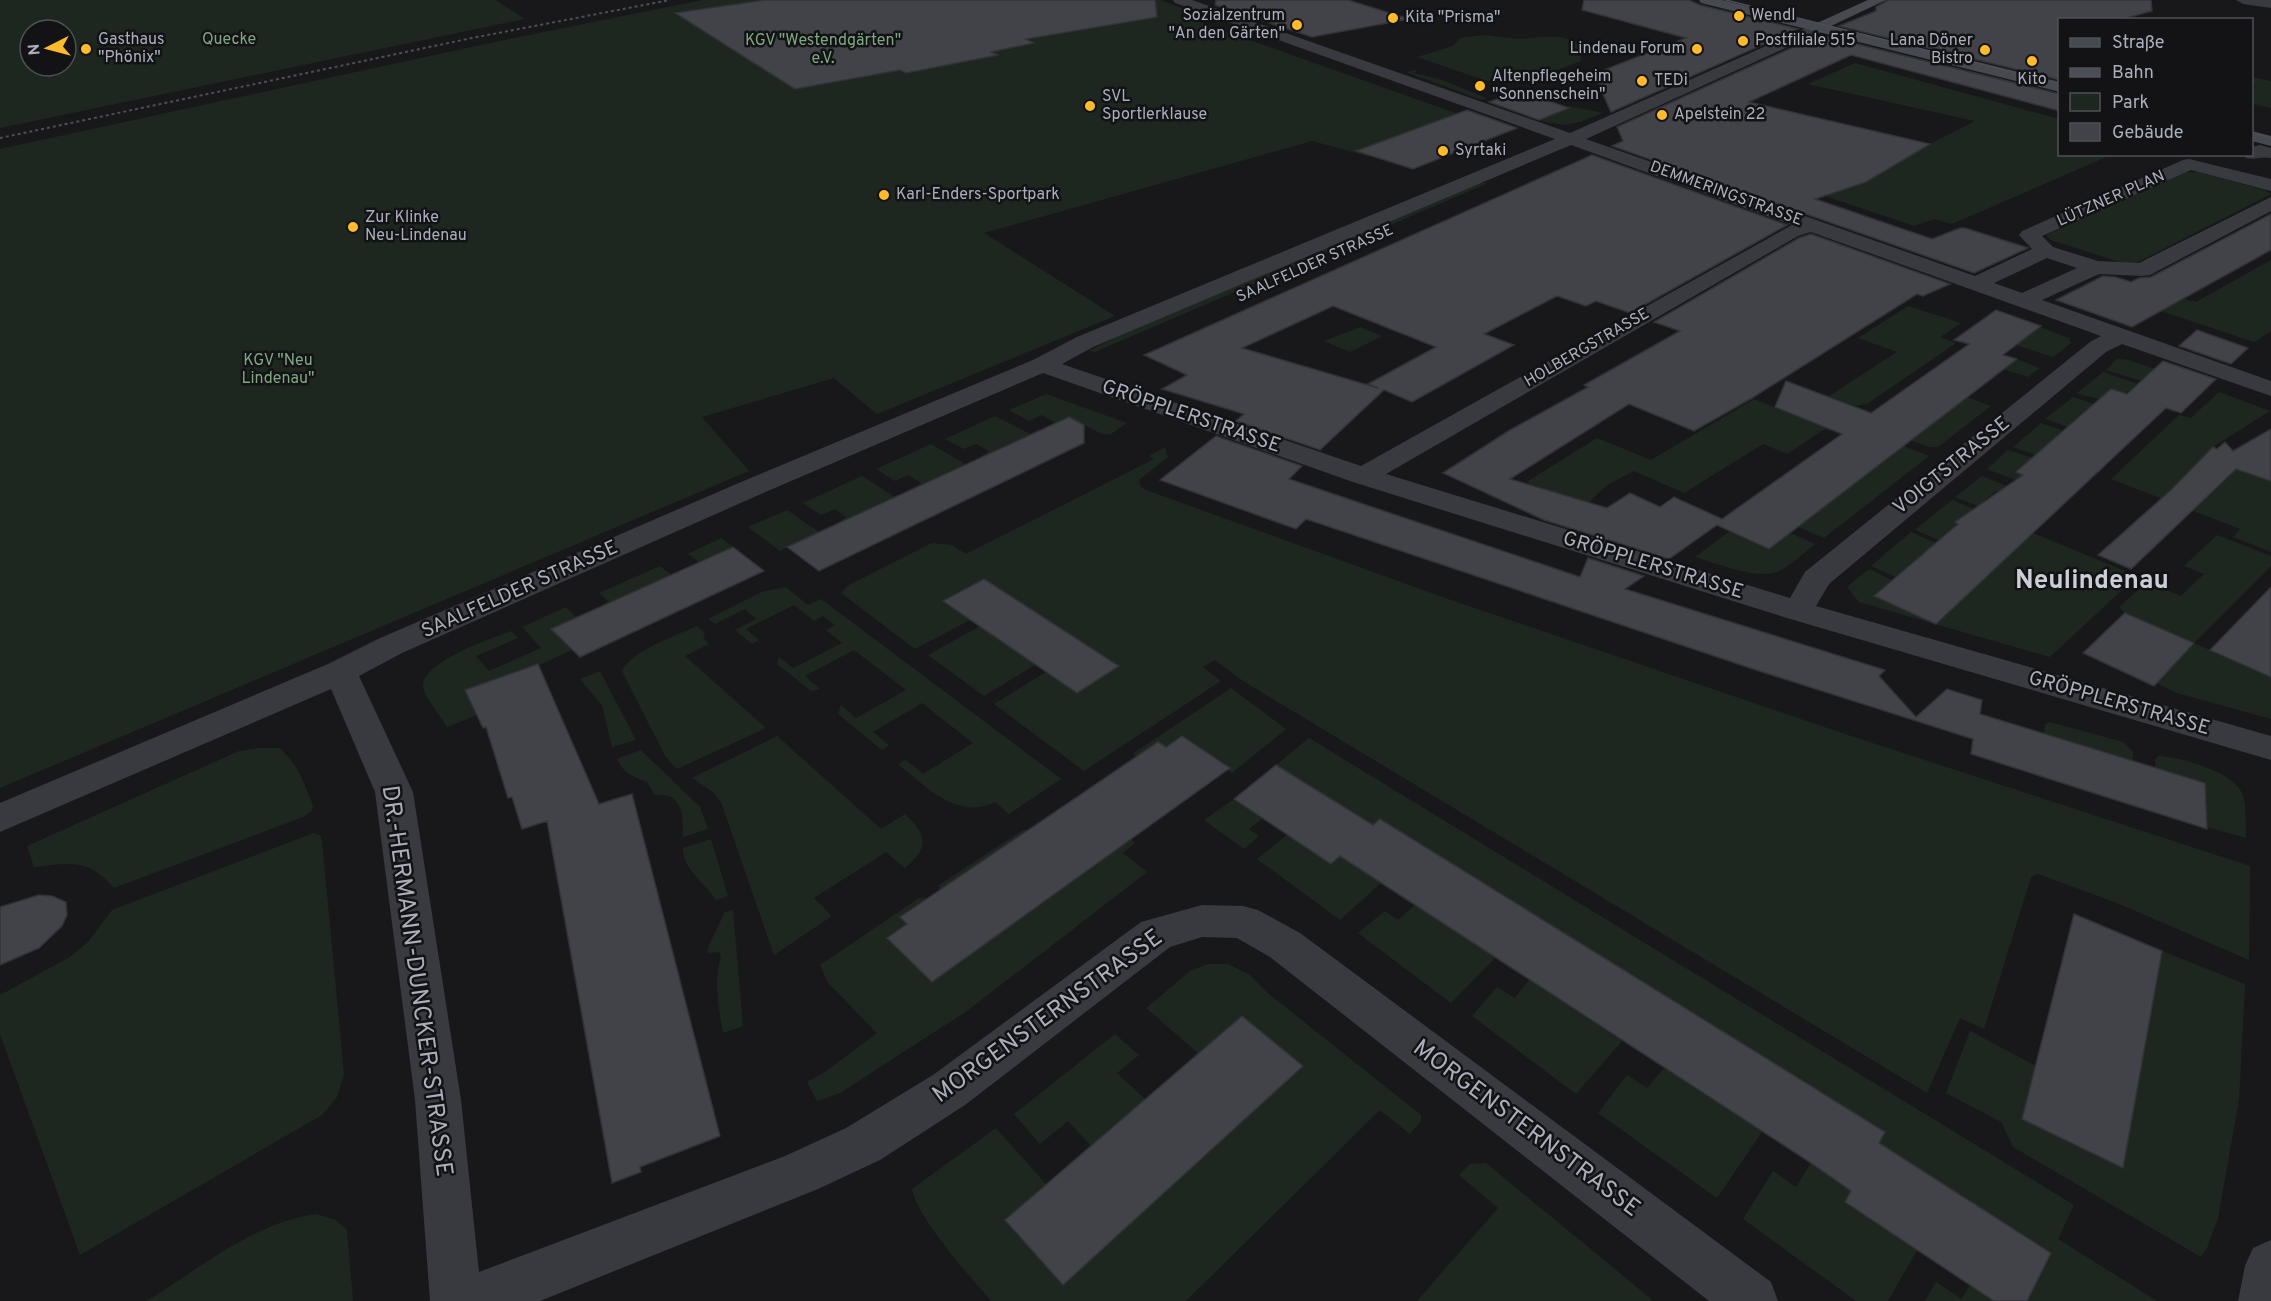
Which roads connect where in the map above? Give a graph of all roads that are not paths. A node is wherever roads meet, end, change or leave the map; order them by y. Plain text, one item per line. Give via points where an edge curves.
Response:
1 (1180, 0) edge
2 (1706, 0) edge
3 (1751, 0) edge
4 (1879, 0) edge
5 (2243, 0) edge
6 (2271, 4) edge
7 (2255, 15) dead end
8 (1824, 24) junction
9 (2058, 79) edge
10 (2058, 86) edge
11 (2253, 127) edge
12 (2271, 132) edge
13 (2253, 136) edge
14 (1571, 139) junction
15 (2271, 141) edge
16 (2253, 153) edge
17 (2271, 153) edge
18 (2247, 156) edge
19 (2215, 171) junction
20 (2268, 182) edge
21 (2271, 202) edge
22 (1812, 225) junction
23 (2046, 251) junction
24 (2096, 267) junction
25 (1977, 283) junction
26 (2024, 300) junction
27 (2121, 335) junction
28 (1042, 365) junction
29 (2271, 389) edge
30 (1363, 476) junction
31 (1798, 611) junction
32 (340, 672) junction
33 (2271, 748) edge
34 (0, 818) edge
35 (2271, 1266) edge
36 (456, 1301) edge
37 (474, 1301) edge
38 (1752, 1301) edge
39 (2264, 1301) edge

1 - 14 street, DEMMERINGSTRASSE
2 - 8 main road
3 - 8 main road
4 - 8 main road
5 - 6 street
6 - 7 street
8 - 9 main road
8 - 10 main road
8 - 14 street via 1724,73
11 - 12 main road
13 - 15 main road
14 - 22 street, DEMMERINGSTRASSE
14 - 28 street, SAALFELDER STRASSE via 1574,148 1566,155 1107,355
16 - 17 street via 2260,150
18 - 19 street
19 - 20 street, LÜTZNER PLAN
19 - 23 street, LÜTZNER PLAN via 2189,164 2030,235
21 - 24 street, LÜTZNER PLAN via 2142,270
22 - 25 street, DEMMERINGSTRASSE
22 - 30 street, HOLBERGSTRASSE via 1791,232
23 - 24 street, LÜTZNER PLAN
23 - 25 street, LÜTZNER PLAN
24 - 26 street, LÜTZNER PLAN
25 - 26 street, DEMMERINGSTRASSE
26 - 27 street, DEMMERINGSTRASSE
27 - 29 street, DEMMERINGSTRASSE
27 - 31 street, VOIGTSTRASSE via 2098,347 1816,579
28 - 30 street, GRÖPPLERSTRASSE
28 - 32 street, SAALFELDER STRASSE via 751,488 390,646
30 - 31 street, GRÖPPLERSTRASSE
31 - 33 street, GRÖPPLERSTRASSE
32 - 34 street, SAALFELDER STRASSE
32 - 36 street, DR.-HERMANN-DUNCKER-STRASSE via 394,792 438,1100
35 - 39 street
37 - 38 street, MORGENSTERNSTRASSE via 801,1173 863,1144 949,1090 1156,934 1202,921 1243,922 1285,945

